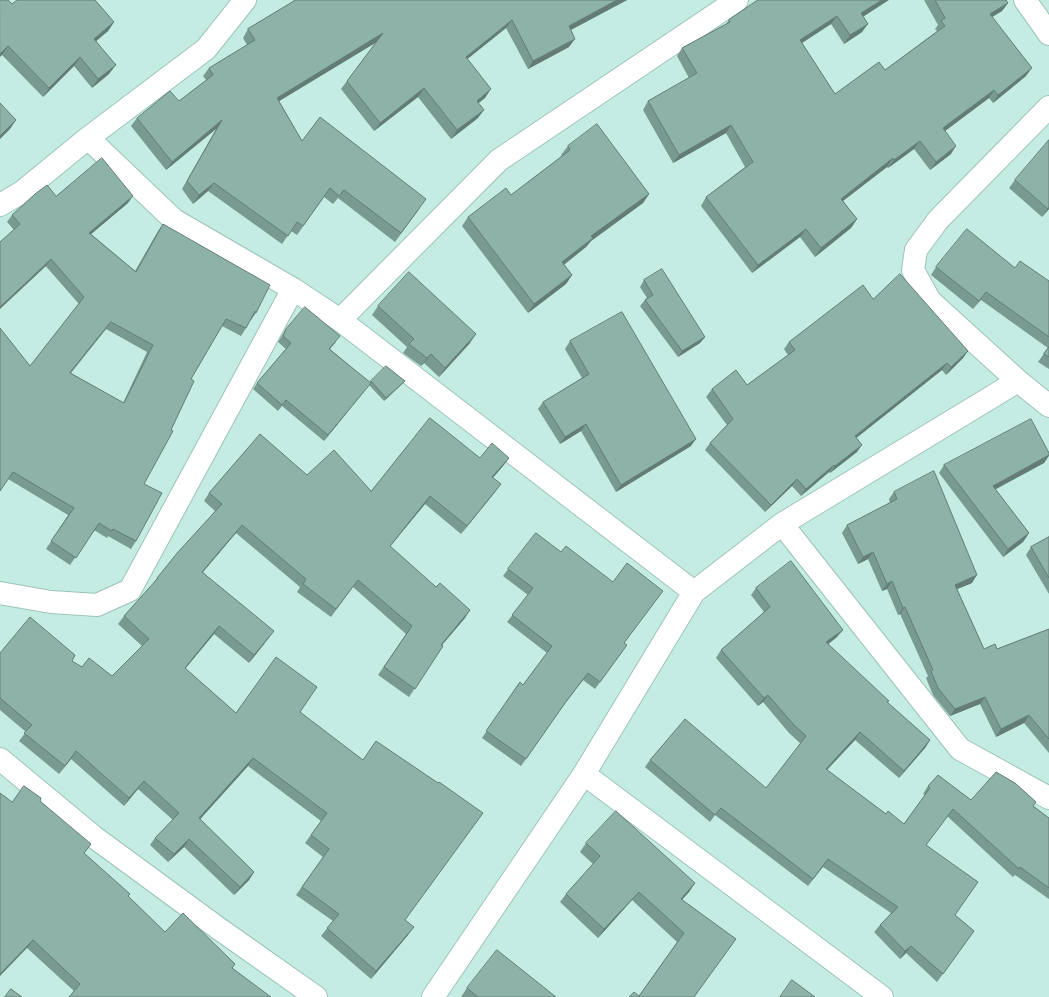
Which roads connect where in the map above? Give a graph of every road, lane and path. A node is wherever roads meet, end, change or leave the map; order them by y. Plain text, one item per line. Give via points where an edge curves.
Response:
1 (245, 0) edge
2 (737, 0) edge
3 (1025, 0) edge
4 (1049, 34) edge
5 (1049, 107) edge
6 (88, 138) junction
7 (0, 205) edge
8 (293, 289) junction
9 (340, 320) junction
10 (1018, 381) junction
11 (1049, 406) edge
12 (782, 524) junction
13 (694, 592) junction
14 (0, 593) edge
15 (0, 759) edge
16 (584, 774) junction
17 (1049, 798) edge
18 (316, 997) edge
19 (432, 997) edge
20 (882, 997) edge

1 - 6 street via 206,48
2 - 9 street via 499,160
3 - 4 street
5 - 10 street via 938,220 916,250 913,270 930,301
6 - 7 street via 22,192
6 - 8 street via 174,220
8 - 9 street
8 - 14 street via 130,590 97,605 51,602
9 - 13 street
10 - 11 street
10 - 12 street
12 - 13 street
12 - 17 street via 960,749
13 - 16 street
15 - 18 street via 94,837
16 - 19 street
16 - 20 street

